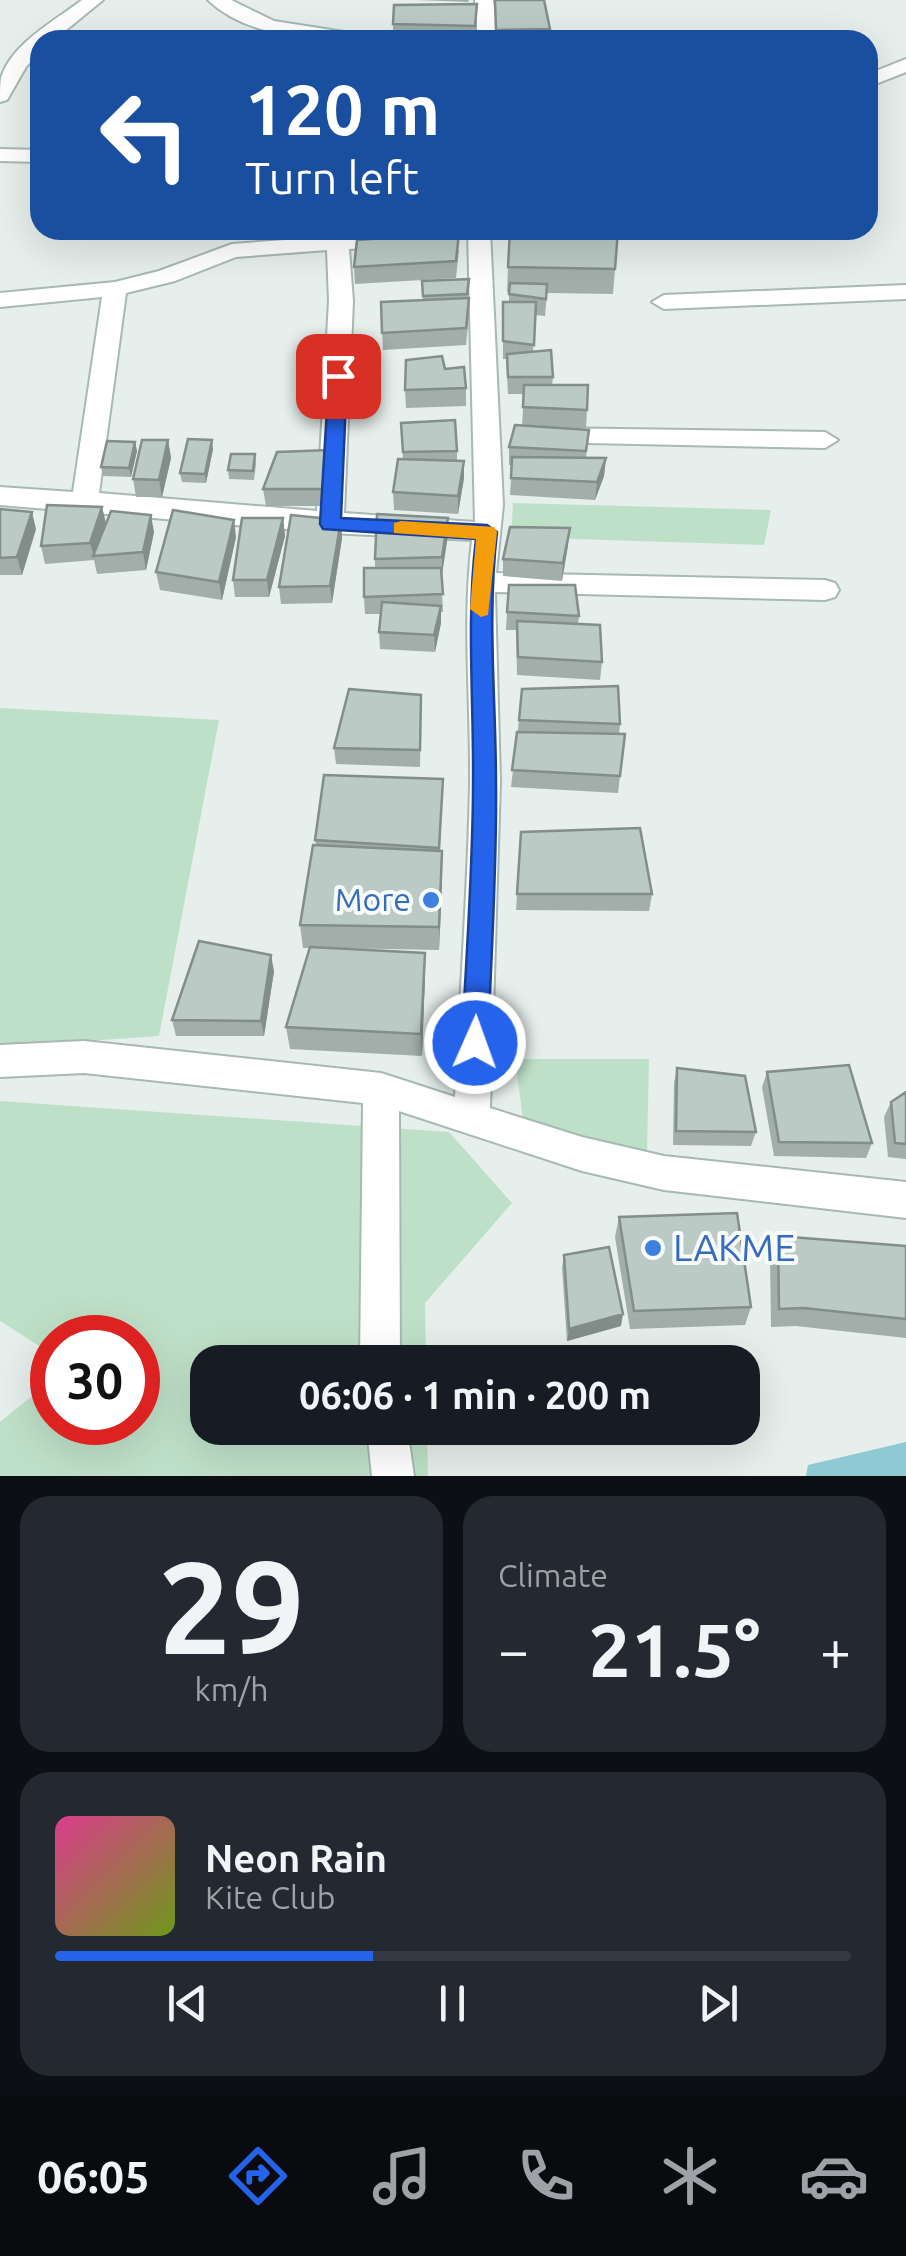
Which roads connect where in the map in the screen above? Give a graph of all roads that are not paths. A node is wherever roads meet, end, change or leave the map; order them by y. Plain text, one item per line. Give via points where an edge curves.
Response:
1 (94, 0) edge
2 (217, 0) edge
3 (484, 0) edge
4 (55, 30) edge
5 (294, 30) edge
6 (487, 30) edge
7 (30, 49) edge
8 (9, 64) edge
9 (906, 66) edge
10 (878, 77) edge
11 (0, 96) edge
12 (0, 155) edge
13 (30, 156) edge
14 (309, 240) edge
15 (337, 240) edge
16 (468, 240) edge
17 (115, 289) junction
18 (906, 292) edge
19 (0, 300) edge
20 (664, 302) dead end
21 (510, 435) junction
22 (826, 440) dead end
23 (0, 496) edge
24 (86, 500) junction
25 (330, 524) junction
26 (487, 532) junction
27 (481, 582) junction
28 (825, 590) dead end
29 (0, 1061) edge
30 (381, 1089) junction
31 (472, 1118) junction
32 (906, 1200) edge
33 (380, 1345) edge
34 (390, 1445) edge
35 (393, 1476) edge

1 - 4 street
2 - 5 street via 269,26
3 - 6 street
7 - 8 street
8 - 11 street
9 - 10 street
12 - 13 street
14 - 17 street via 232,251
15 - 25 street via 342,301
16 - 21 street
17 - 19 street
17 - 24 street
18 - 20 street
21 - 22 street
21 - 26 street
23 - 24 street
24 - 25 street
25 - 26 street
26 - 27 street
27 - 28 street
27 - 31 street via 485,782
29 - 30 street via 84,1057
30 - 31 street
30 - 33 street
31 - 32 street via 664,1173
34 - 35 street

